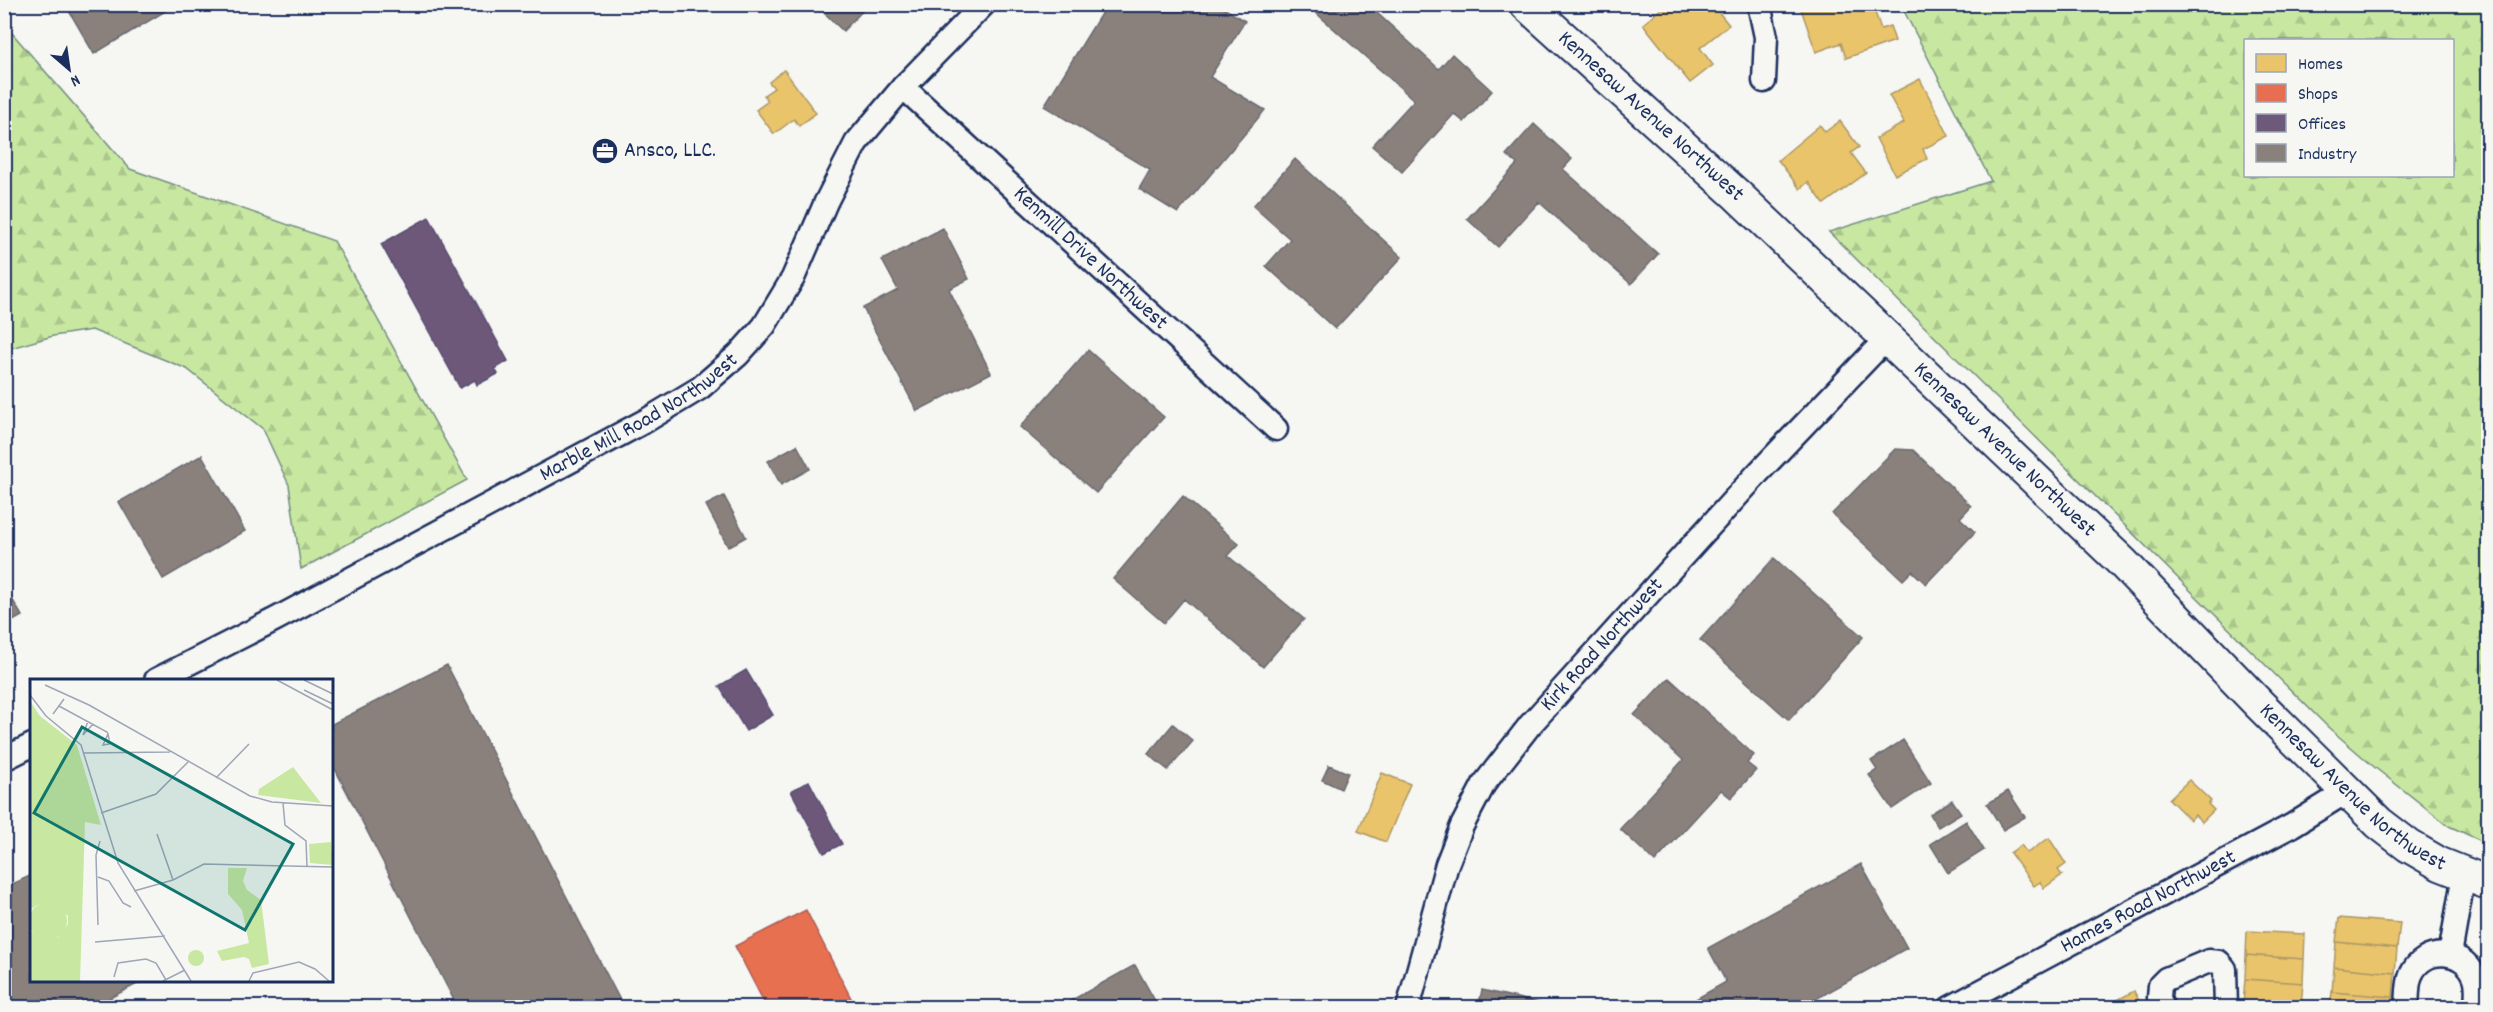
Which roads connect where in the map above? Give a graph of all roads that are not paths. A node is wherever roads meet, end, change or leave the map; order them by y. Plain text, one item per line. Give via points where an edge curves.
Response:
1 (984, 4) edge
2 (1526, 4) edge
3 (1760, 4) edge
4 (1764, 81) dead end
5 (903, 87) junction
6 (1888, 338) junction
7 (1276, 429) dead end
8 (160, 679) edge
9 (30, 746) edge
10 (4, 759) edge
11 (2346, 792) junction
12 (2476, 879) edge
13 (2450, 955) junction
14 (1408, 1008) edge
15 (1950, 1008) edge
16 (2163, 1008) edge
17 (2226, 1008) edge
18 (2407, 1008) edge
19 (2476, 1008) edge

1 - 5 street, Marble Mill Road Northwest
2 - 6 street, Kennesaw Avenue Northwest
3 - 4 street via 1766,37
5 - 7 street, Kenmill Drive Northwest
5 - 8 street, Marble Mill Road Northwest via 856,143 793,278 770,317 752,341 700,388
6 - 11 street, Kennesaw Avenue Northwest via 2123,563
6 - 14 street, Kirk Road Northwest via 1757,474 1530,725 1484,784 1447,864
9 - 10 street
11 - 12 street, Kennesaw Avenue Northwest via 2409,846
11 - 15 street, Hames Road Northwest via 2291,826
12 - 13 street
13 - 18 street via 2432,956 2415,967
13 - 19 street via 2466,963 2475,975
16 - 17 street via 2160,985 2209,960 2226,969

